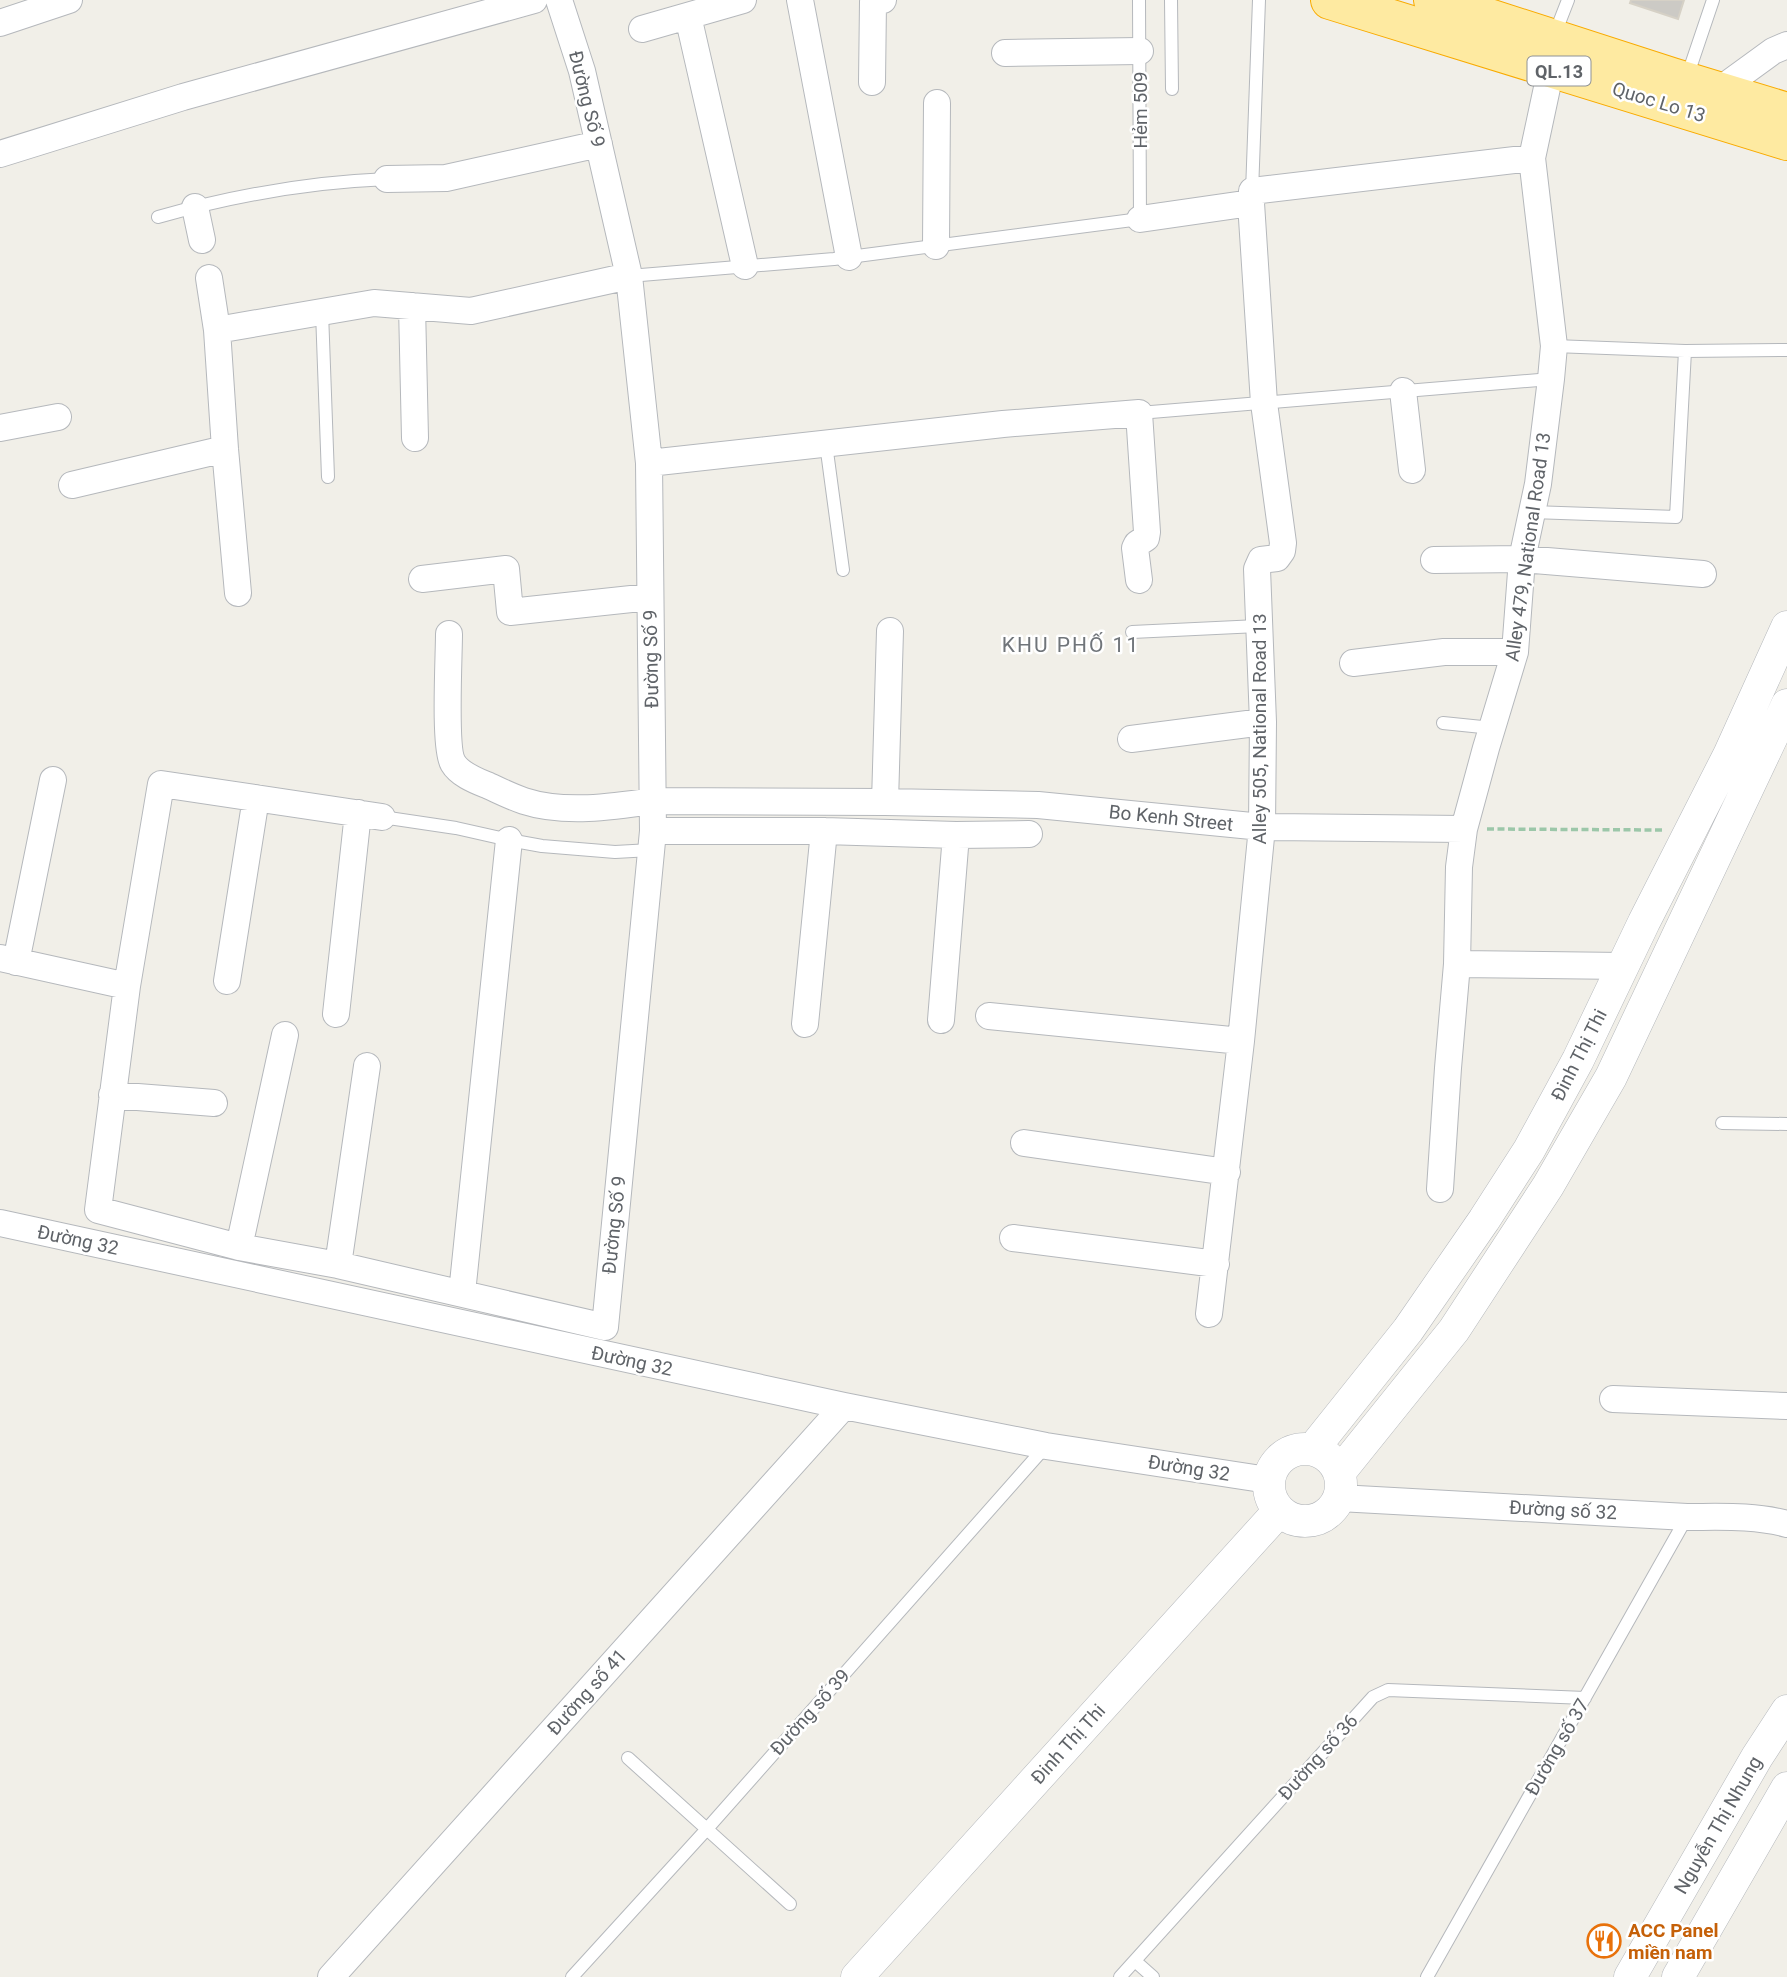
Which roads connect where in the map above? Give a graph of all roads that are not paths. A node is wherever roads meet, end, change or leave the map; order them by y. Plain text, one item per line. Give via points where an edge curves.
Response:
1 (69, 0) edge
2 (534, 0) edge
3 (559, 0) edge
4 (743, 0) edge
5 (800, 0) edge
6 (883, 0) edge
7 (1139, 0) edge
8 (1171, 0) edge
9 (1259, 0) edge
10 (1330, 0) edge
11 (1433, 0) edge
12 (1568, 0) edge
13 (1713, 0) edge
14 (1506, 11) edge
15 (688, 16) junction
16 (0, 23) edge
17 (642, 29) dead end
18 (1787, 45) edge
19 (1140, 51) junction
20 (1005, 53) dead end
21 (1552, 54) junction
22 (872, 82) dead end
23 (1702, 85) junction
24 (1172, 89) dead end
25 (937, 103) dead end
26 (1787, 112) edge
27 (1787, 141) edge
28 (599, 144) junction
29 (0, 154) edge
30 (1532, 158) junction
31 (387, 180) joint
32 (1252, 197) junction
33 (195, 207) junction
34 (158, 217) dead end
35 (1140, 219) junction
36 (202, 240) dead end
37 (936, 246) junction
38 (849, 257) junction
39 (745, 266) junction
40 (629, 276) junction
41 (209, 278) dead end
42 (412, 306) junction
43 (322, 312) junction
44 (217, 330) junction
45 (1553, 346) junction
46 (1787, 350) edge
47 (1685, 351) junction
48 (1551, 379) junction
49 (1403, 391) junction
50 (1264, 403) junction
51 (1139, 413) junction
52 (58, 417) dead end
53 (0, 428) edge
54 (415, 438) dead end
55 (826, 444) junction
56 (225, 449) junction
57 (649, 463) junction
58 (1412, 470) dead end
59 (328, 477) dead end
60 (72, 485) dead end
61 (1532, 512) junction
62 (1522, 558) junction
63 (1434, 559) dead end
64 (843, 570) dead end
65 (1703, 574) dead end
66 (422, 579) dead end
67 (1139, 580) dead end
68 (238, 593) dead end
69 (650, 597) junction
70 (1258, 626) junction
71 (1787, 627) edge
72 (890, 631) dead end
73 (1132, 632) dead end
74 (449, 634) dead end
75 (1515, 652) junction
76 (1353, 663) dead end
77 (1785, 712) edge
78 (1263, 722) junction
79 (1443, 723) dead end
80 (1492, 728) junction
81 (1131, 739) dead end
82 (53, 780) dead end
83 (256, 798) junction
84 (653, 801) junction
85 (885, 802) junction
86 (370, 815) junction
87 (1262, 827) junction
88 (1464, 829) junction
89 (824, 831) junction
90 (1029, 834) dead end
91 (956, 835) junction
92 (509, 840) junction
93 (652, 840) junction
94 (8, 960) edge
95 (1457, 964) junction
96 (1623, 966) junction
97 (227, 981) dead end
98 (127, 986) junction
99 (336, 1014) dead end
100 (989, 1016) dead end
101 (941, 1020) dead end
102 (805, 1024) dead end
103 (285, 1035) dead end
104 (1241, 1041) junction
105 (367, 1066) dead end
106 (112, 1095) junction
107 (214, 1103) dead end
108 (1722, 1123) dead end
109 (1787, 1124) edge
110 (1024, 1143) dead end
111 (1227, 1172) junction
112 (1440, 1189) dead end
113 (0, 1223) edge
114 (1013, 1238) dead end
115 (239, 1247) junction
116 (1216, 1264) junction
117 (338, 1265) junction
118 (462, 1293) junction
119 (1209, 1314) dead end
120 (1613, 1399) dead end
121 (844, 1406) junction
122 (1787, 1406) edge
123 (1046, 1446) junction
124 (1313, 1449) junction
125 (1268, 1480) junction
126 (1339, 1485) junction
127 (1279, 1511) junction
128 (1687, 1517) junction
129 (1787, 1524) edge
130 (1585, 1698) junction
131 (1787, 1711) edge
132 (628, 1758) dead end
133 (1787, 1788) edge
134 (706, 1830) junction
135 (790, 1904) dead end
136 (1135, 1961) junction
137 (865, 1974) edge
138 (331, 1977) edge
139 (572, 1977) edge
140 (1120, 1977) edge
141 (1153, 1977) edge
142 (1427, 1977) edge
143 (1630, 1977) edge
144 (1678, 1977) edge

1 - 16 street
2 - 29 street via 183,97
3 - 28 street, Đường Số 9
4 - 15 street
5 - 38 street
6 - 22 street via 873,2
7 - 19 lane, Hẻm 509
8 - 24 lane
9 - 32 lane
10 - 21 highway, Quoc Lo 13 / QL.13
11 - 14 highway, Quoc Lo 13 / QL.13
12 - 21 lane
13 - 23 lane
14 - 21 highway, Quoc Lo 13 / QL.13
15 - 17 street
15 - 39 street
18 - 23 street
19 - 20 street
19 - 35 lane, Hẻm 509
21 - 23 highway, Quoc Lo 13 / QL.13
21 - 27 highway, Quoc Lo 13 / QL.13
21 - 30 street, Alley 479, National Road 13
23 - 26 highway, Quoc Lo 13 / QL.13
25 - 37 street
28 - 31 street via 446,178
28 - 40 street, Đường Số 9
30 - 32 street
30 - 45 street, Alley 479, National Road 13
31 - 33 lane via 301,187
32 - 35 street
32 - 50 street, Alley 505, National Road 13
33 - 34 lane
33 - 36 street
35 - 37 lane
37 - 38 lane
38 - 39 lane
39 - 40 lane
40 - 42 street via 471,311
40 - 57 street, Đường Số 9
41 - 44 street
42 - 43 street via 374,303
42 - 54 street
43 - 44 street
43 - 59 lane
44 - 56 street
45 - 47 lane
45 - 48 street, Alley 479, National Road 13
46 - 47 lane
47 - 61 lane via 1676,516
48 - 49 lane
48 - 61 street, Alley 479, National Road 13
49 - 50 lane
49 - 58 street
50 - 51 lane
50 - 70 street, Alley 505, National Road 13 via 1283,543 1278,558 1258,564
51 - 55 street
51 - 67 street via 1147,532 1135,548
52 - 53 street
55 - 57 street
55 - 64 lane
56 - 60 street
56 - 68 street
57 - 69 street, Đường Số 9
61 - 62 street, Alley 479, National Road 13
62 - 63 street
62 - 65 street
62 - 75 street, Alley 479, National Road 13
66 - 69 street via 506,569 510,612
69 - 84 street, Đường Số 9
70 - 73 lane
70 - 78 street, Alley 505, National Road 13
71 - 96 street, Đinh Thị Thi
72 - 85 street
74 - 84 street, Bo Kenh Street via 450,753 459,769 505,794 543,805 624,806
75 - 76 street via 1444,652
75 - 80 street, Alley 479, National Road 13
77 - 126 street, Đinh Thị Thi via 1611,1077 1548,1186 1454,1330
78 - 81 street
78 - 87 street, Alley 505, National Road 13
79 - 80 lane
80 - 88 street, Alley 479, National Road 13
82 - 94 street
83 - 86 street
83 - 97 street
83 - 98 street via 161,784
84 - 85 street, Bo Kenh Street
84 - 93 street, Đường Số 9
85 - 87 street, Bo Kenh Street via 1038,805
86 - 92 lane
86 - 99 street
87 - 88 street, Bo Kenh Street
87 - 104 street, Alley 505, National Road 13
88 - 95 street, Alley 479, National Road 13
89 - 91 street
89 - 93 street
89 - 102 street
90 - 91 street
91 - 101 street
92 - 93 lane via 615,852
92 - 118 street
93 - 118 street, Đường Số 9 via 605,1326
94 - 98 street
95 - 96 street
95 - 112 street, Alley 479, National Road 13
96 - 124 street, Đinh Thị Thi via 1529,1150 1408,1330
98 - 106 street
100 - 104 street
103 - 115 street
104 - 111 street, Alley 505, National Road 13
105 - 117 street
106 - 107 street
106 - 115 street via 98,1210
108 - 109 lane
110 - 111 street
111 - 116 street, Alley 505, National Road 13
113 - 121 street, Đường 32
114 - 116 street
115 - 117 street
116 - 119 street, Alley 505, National Road 13
117 - 118 street
120 - 122 street
121 - 123 street, Đường 32
121 - 138 street, Đường số 41
123 - 125 street, Đường 32
123 - 134 lane, Đường số 39
124 - 125 street via 1300,1448 1278,1459
124 - 126 street via 1334,1462
125 - 127 street via 1272,1502
126 - 127 street via 1332,1509 1323,1517 1300,1521
126 - 128 street, Đường số 32
127 - 137 street, Đinh Thị Thi
128 - 129 street, Đường số 32
128 - 130 lane, Đường số 37
130 - 136 lane, Đường số 36 via 1388,1690 1373,1697
130 - 142 lane, Đường số 37
131 - 143 street, Nguyễn Thị Nhung
132 - 134 lane
133 - 144 street, Nguyễn Thị Nhung
134 - 135 lane
134 - 139 lane, Đường số 39
136 - 140 lane, Đường số 36
136 - 141 lane

